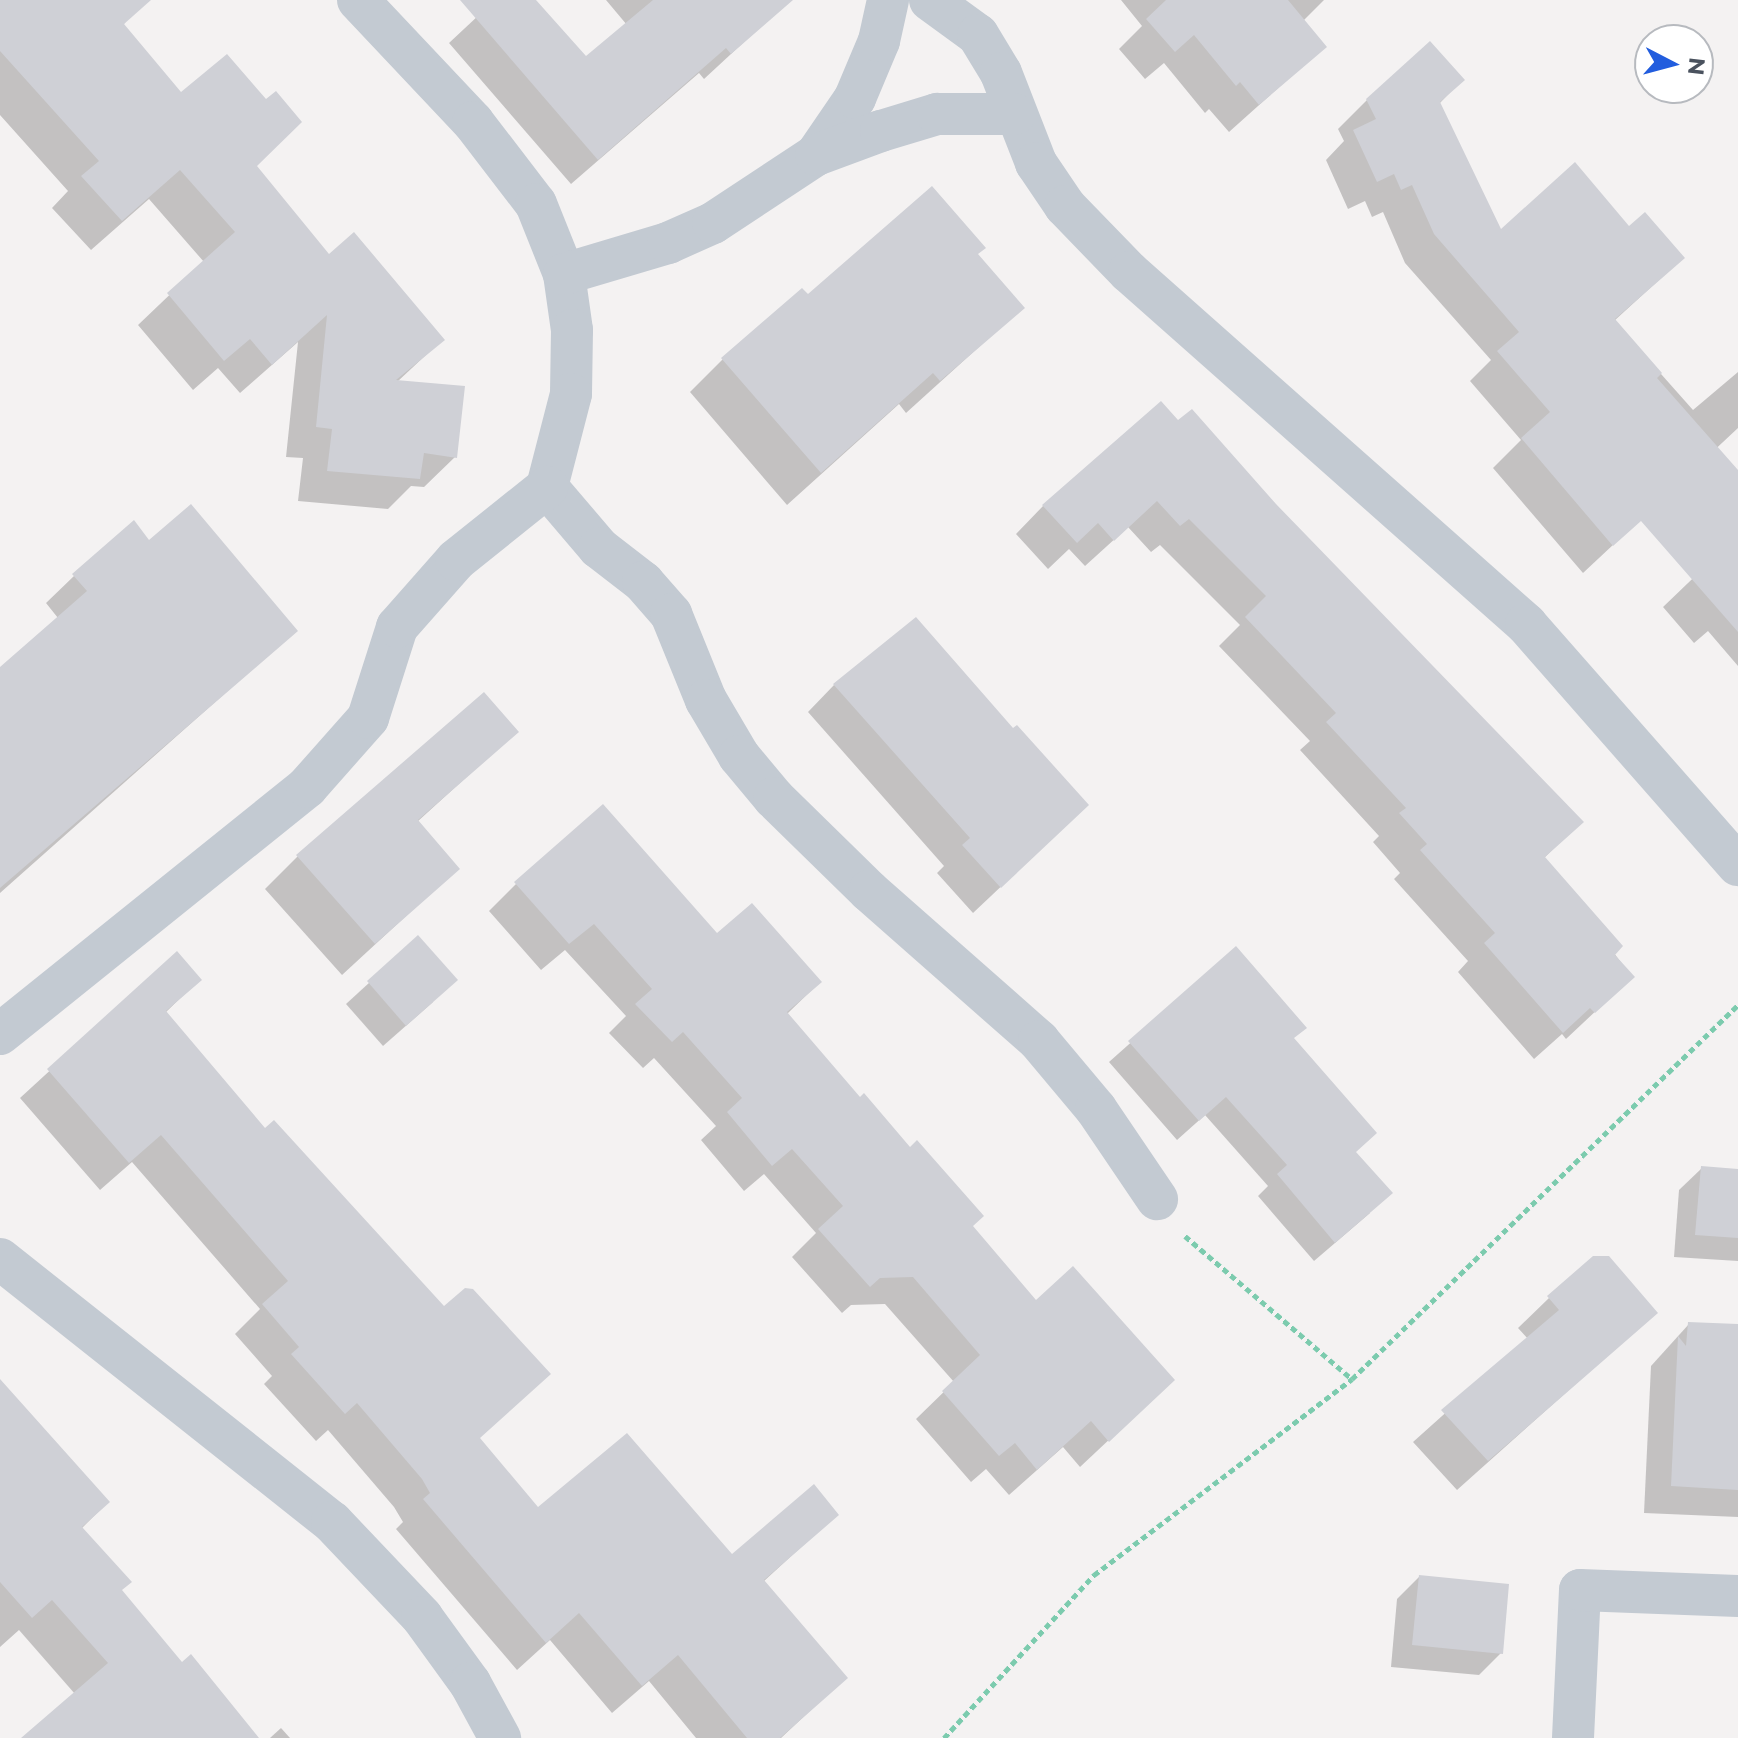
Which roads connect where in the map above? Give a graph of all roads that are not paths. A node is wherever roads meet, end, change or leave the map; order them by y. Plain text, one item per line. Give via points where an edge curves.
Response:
1 (358, 0) edge
2 (888, 0) edge
3 (930, 0) edge
4 (1015, 114) junction
5 (816, 155) junction
6 (564, 274) junction
7 (547, 487) junction
8 (1738, 865) edge
9 (0, 1034) edge
10 (1157, 1199) road end
11 (0, 1259) edge
12 (1738, 1596) edge
13 (500, 1738) edge
14 (1573, 1738) edge

1 - 6 street via 473,122 536,204
2 - 5 street via 879,41 855,98
3 - 4 street via 978,35 1001,73
4 - 5 street via 937,114
4 - 8 street via 1036,163 1065,206 1129,272 1526,624
5 - 6 street via 713,223 668,243
6 - 7 street via 572,330 571,394
7 - 9 street via 456,560 397,627 368,718 307,787
7 - 10 street via 599,548 643,582 671,614 706,700 739,756 774,798 869,891 1039,1041 1096,1109
11 - 13 street via 332,1522 422,1617 470,1683
12 - 14 street via 1580,1590

